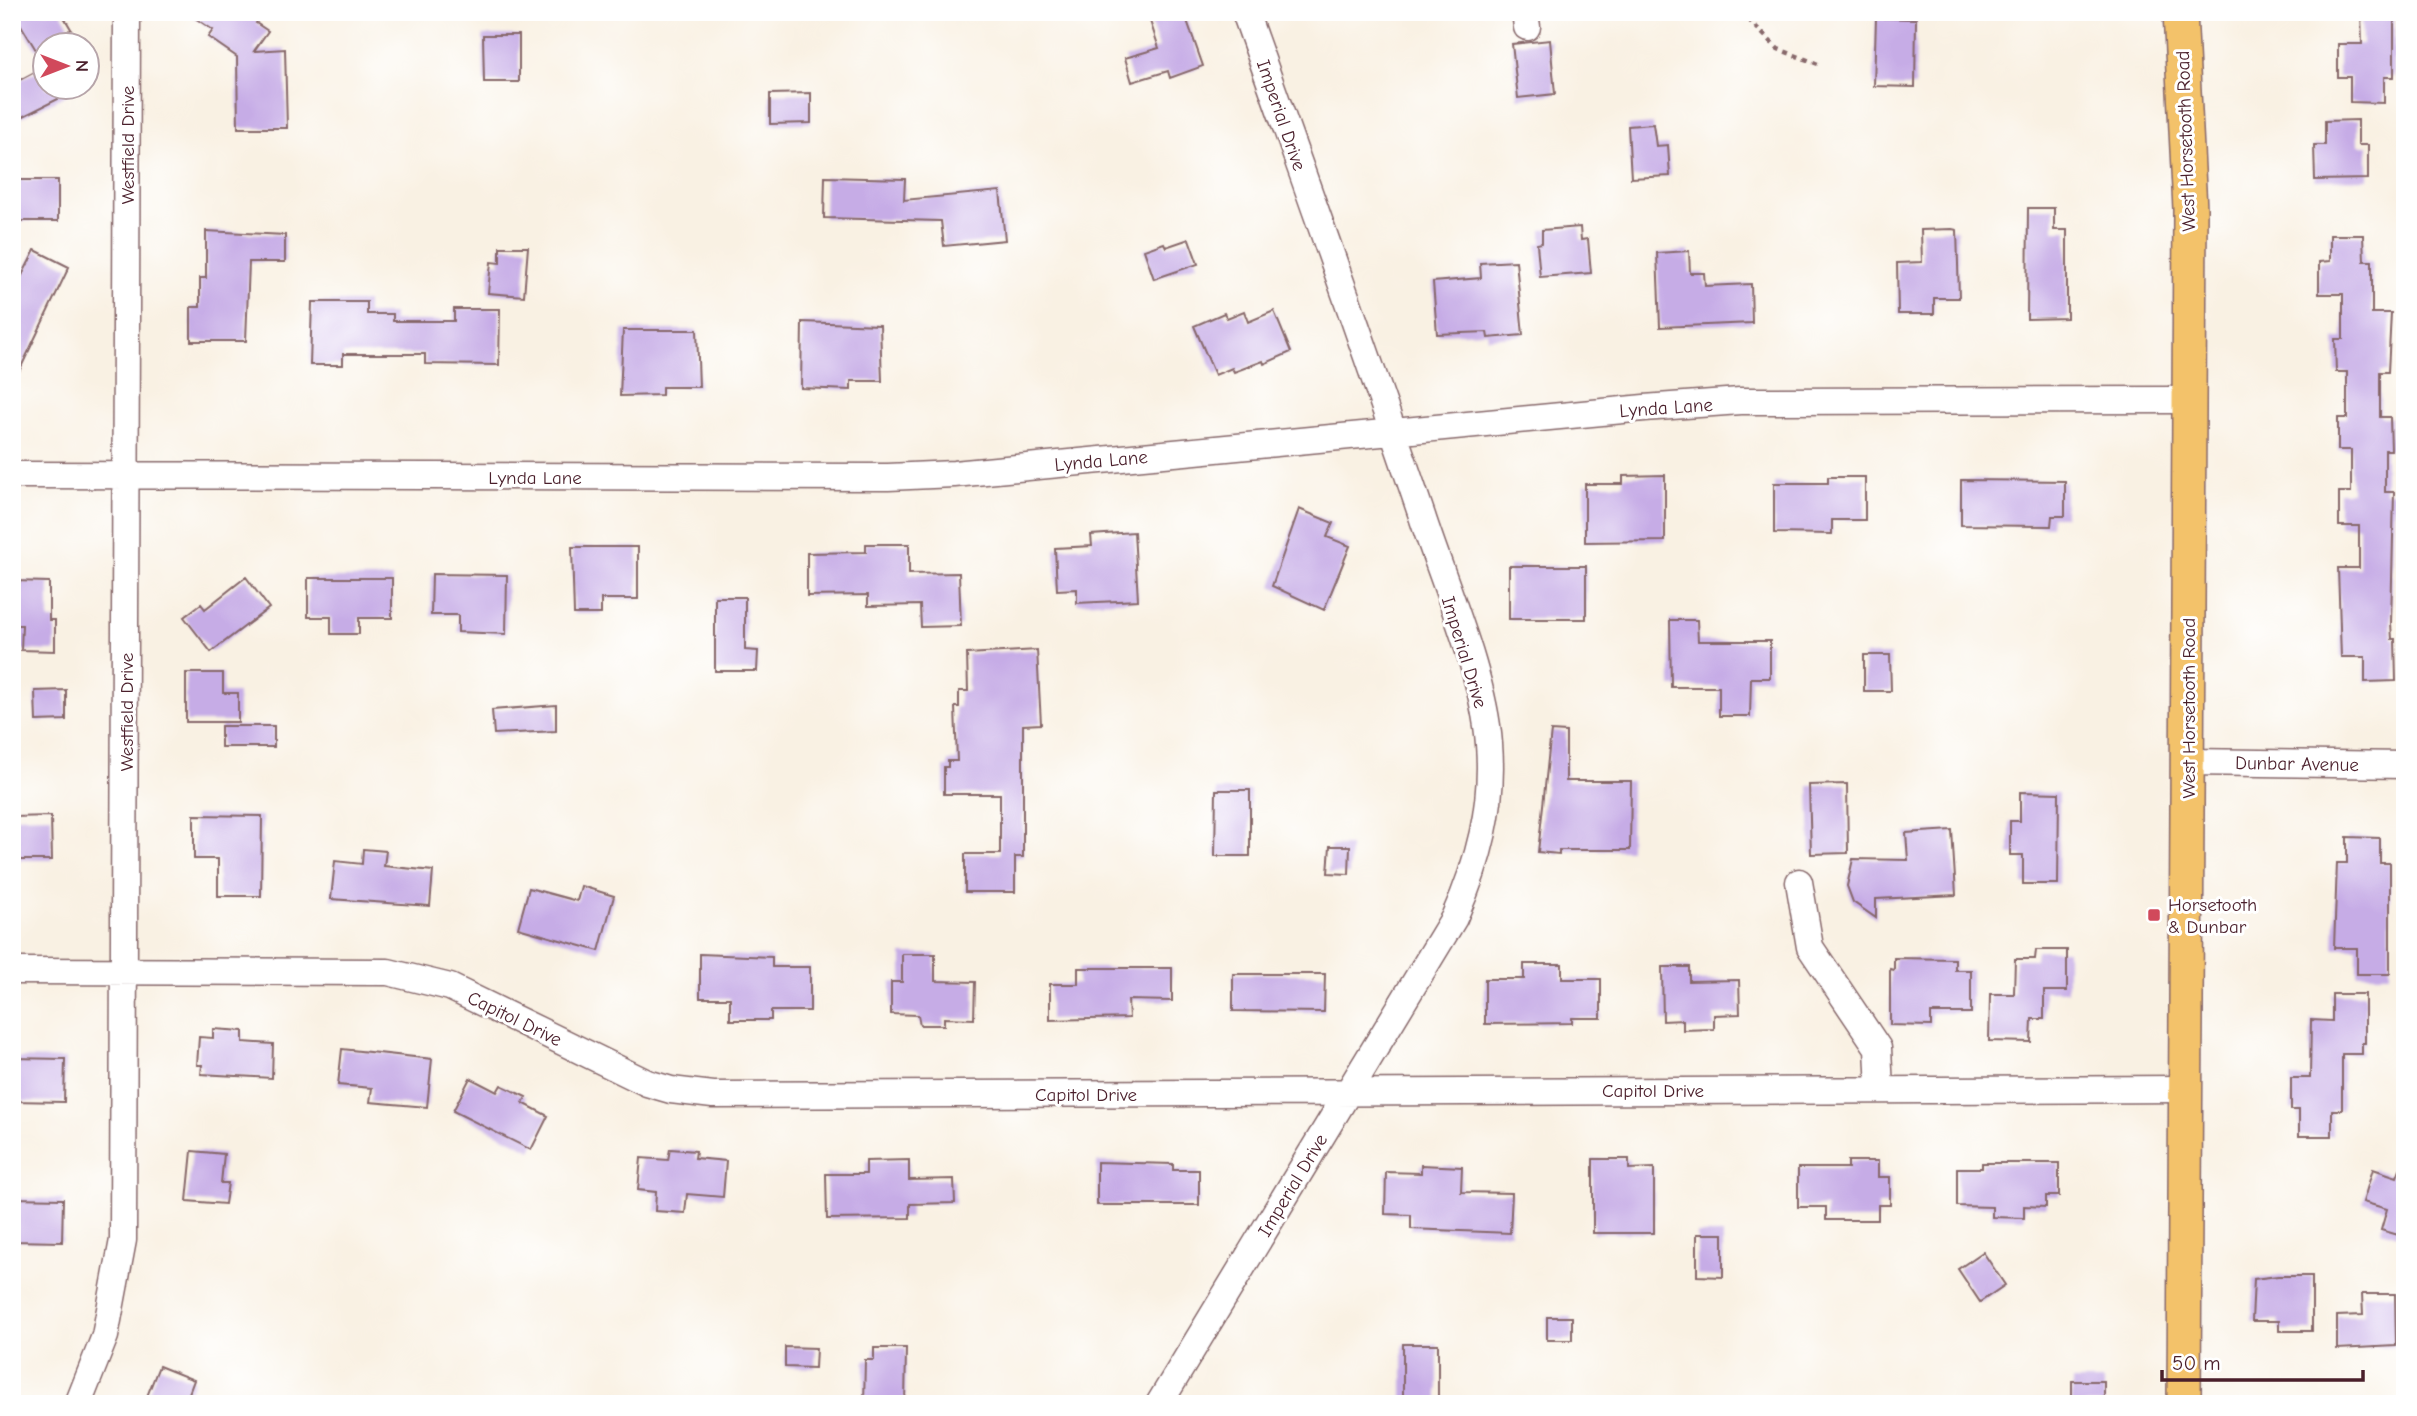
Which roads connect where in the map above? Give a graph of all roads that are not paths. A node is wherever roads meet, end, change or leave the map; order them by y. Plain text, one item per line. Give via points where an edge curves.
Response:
1 (127, 12) edge
2 (1245, 12) edge
3 (2180, 12) edge
4 (2188, 400) junction
5 (1393, 432) junction
6 (12, 475) edge
7 (127, 476) junction
8 (2188, 762) junction
9 (2405, 765) edge
10 (1799, 882) dead end
11 (12, 971) edge
12 (125, 971) junction
13 (2186, 1089) junction
14 (1880, 1090) junction
15 (1349, 1091) junction
16 (78, 1404) edge
17 (1159, 1404) edge
18 (2183, 1404) edge

1 - 7 street, Westfield Drive
2 - 5 street, Imperial Drive
3 - 4 main road, West Horsetooth Road via 2190,209
4 - 5 street, Lynda Lane via 1740,401
4 - 8 main road, West Horsetooth Road
5 - 7 street, Lynda Lane via 888,477
5 - 15 street, Imperial Drive via 1479,688 1489,743 1490,787 1484,835 1454,918
6 - 7 street, Lynda Lane
7 - 12 street, Westfield Drive
8 - 9 street, Dunbar Avenue
8 - 13 main road, West Horsetooth Road
10 - 14 street via 1810,947 1878,1048
11 - 12 street, Capitol Drive
12 - 15 street, Capitol Drive via 388,972 423,978 647,1083 713,1095
12 - 16 street, Westfield Drive via 123,1240 106,1336
13 - 14 street, Capitol Drive
13 - 18 main road, West Horsetooth Road
14 - 15 street, Capitol Drive
15 - 17 street, Imperial Drive

